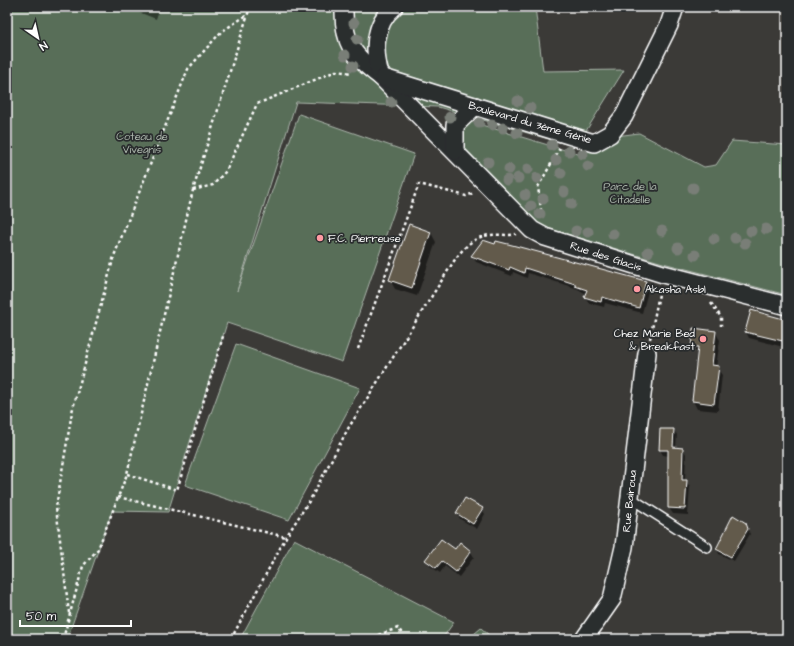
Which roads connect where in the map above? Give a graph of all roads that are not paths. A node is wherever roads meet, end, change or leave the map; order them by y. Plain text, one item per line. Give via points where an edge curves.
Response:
1 (344, 7) edge
2 (394, 7) edge
3 (675, 7) edge
4 (382, 78) junction
5 (475, 106) junction
6 (455, 151) junction
7 (787, 306) edge
8 (647, 353) road end
9 (629, 497) junction
10 (707, 547) dead end
11 (584, 639) edge

1 - 4 street via 344,26 348,41 363,63
2 - 4 street via 379,27 375,51
3 - 5 street, Boulevard du 3ème Génie via 669,25 624,116 610,134 594,143
4 - 5 street, Boulevard du 3ème Génie
4 - 6 street, Rue des Glacis
5 - 6 street via 455,125
6 - 7 street, Rue des Glacis via 532,230 663,274
8 - 9 street, Rue Bairoua
9 - 10 lane
9 - 11 street, Rue Bairoua via 624,547 612,599

